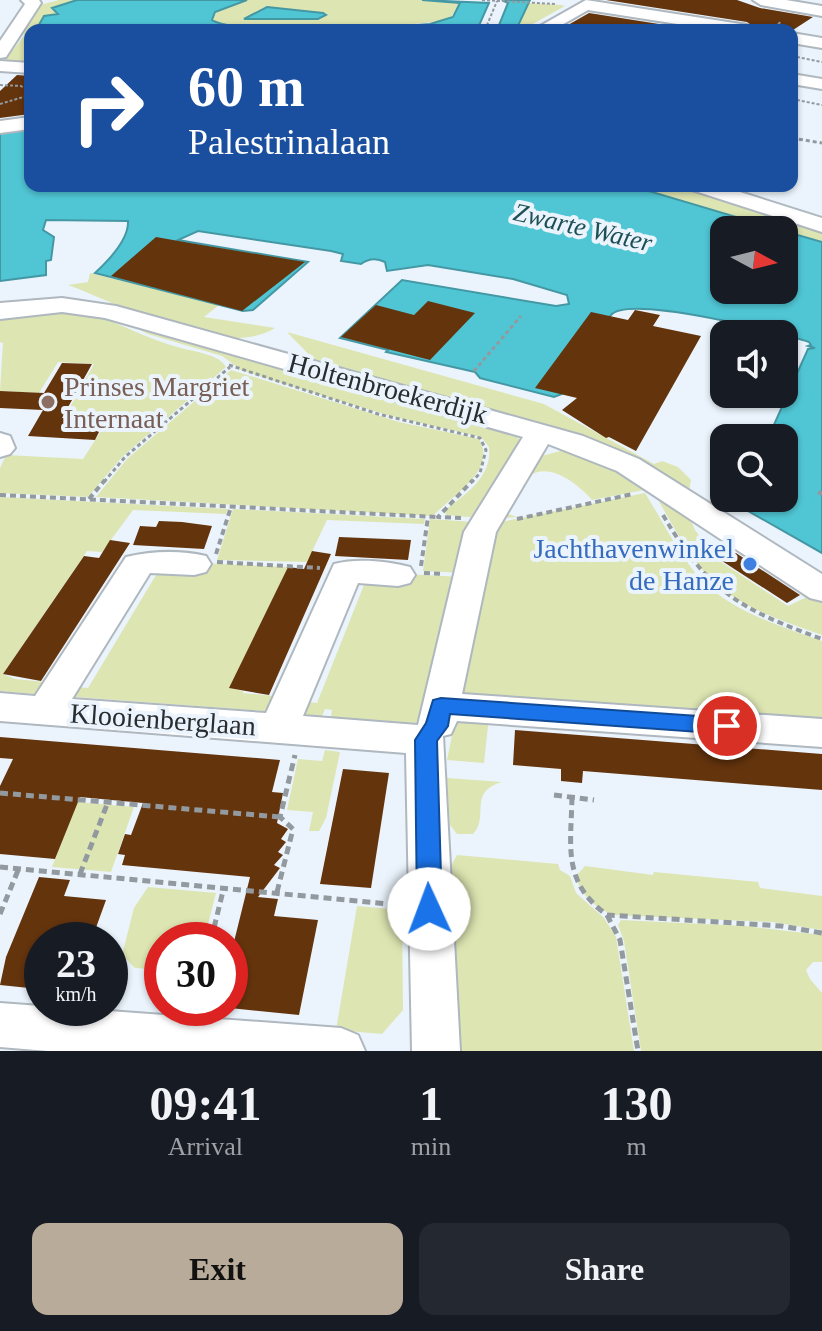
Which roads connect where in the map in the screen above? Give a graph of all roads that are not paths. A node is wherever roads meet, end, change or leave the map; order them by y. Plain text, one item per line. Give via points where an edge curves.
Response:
1 (761, 0) edge
2 (786, 0) edge
3 (31, 2) edge
4 (631, 7) edge
5 (708, 8) dead end
6 (822, 9) edge
7 (689, 20) junction
8 (610, 23) dead end
9 (551, 24) edge
10 (683, 24) edge
11 (712, 24) edge
12 (798, 39) edge
13 (822, 43) edge
14 (0, 53) edge
15 (822, 64) edge
16 (0, 66) edge
17 (24, 68) edge
18 (806, 81) edge
19 (24, 124) edge
20 (0, 127) edge
21 (718, 192) edge
22 (822, 225) edge
23 (0, 311) edge
24 (541, 431) junction
25 (0, 442) edge
26 (0, 448) edge
27 (194, 564) dead end
28 (398, 575) dead end
29 (822, 590) edge
30 (0, 707) edge
31 (46, 710) junction
32 (433, 723) junction
33 (290, 729) junction
34 (822, 733) edge
35 (0, 1025) edge
36 (341, 1051) edge
37 (436, 1051) edge

1 - 6 street
2 - 6 street
3 - 14 street
4 - 7 street
4 - 8 street
4 - 9 street via 583,5
5 - 7 street
7 - 10 street
7 - 11 street
12 - 13 street
15 - 18 street
16 - 17 street
19 - 20 street
21 - 22 street
23 - 24 street, Holtenbroekerdijk via 62,305 107,311
24 - 29 street, Holtenbroekerdijk via 604,453 644,483
24 - 32 street via 485,521
25 - 26 street
27 - 31 street, Klooienberglaan via 138,565
28 - 33 street, Klooienberglaan via 346,572
30 - 31 street, Klooienberglaan
31 - 33 street, Klooienberglaan
32 - 33 street, Klooienberglaan
32 - 34 street, Klooienberglaan
32 - 37 street via 429,909
35 - 36 street

